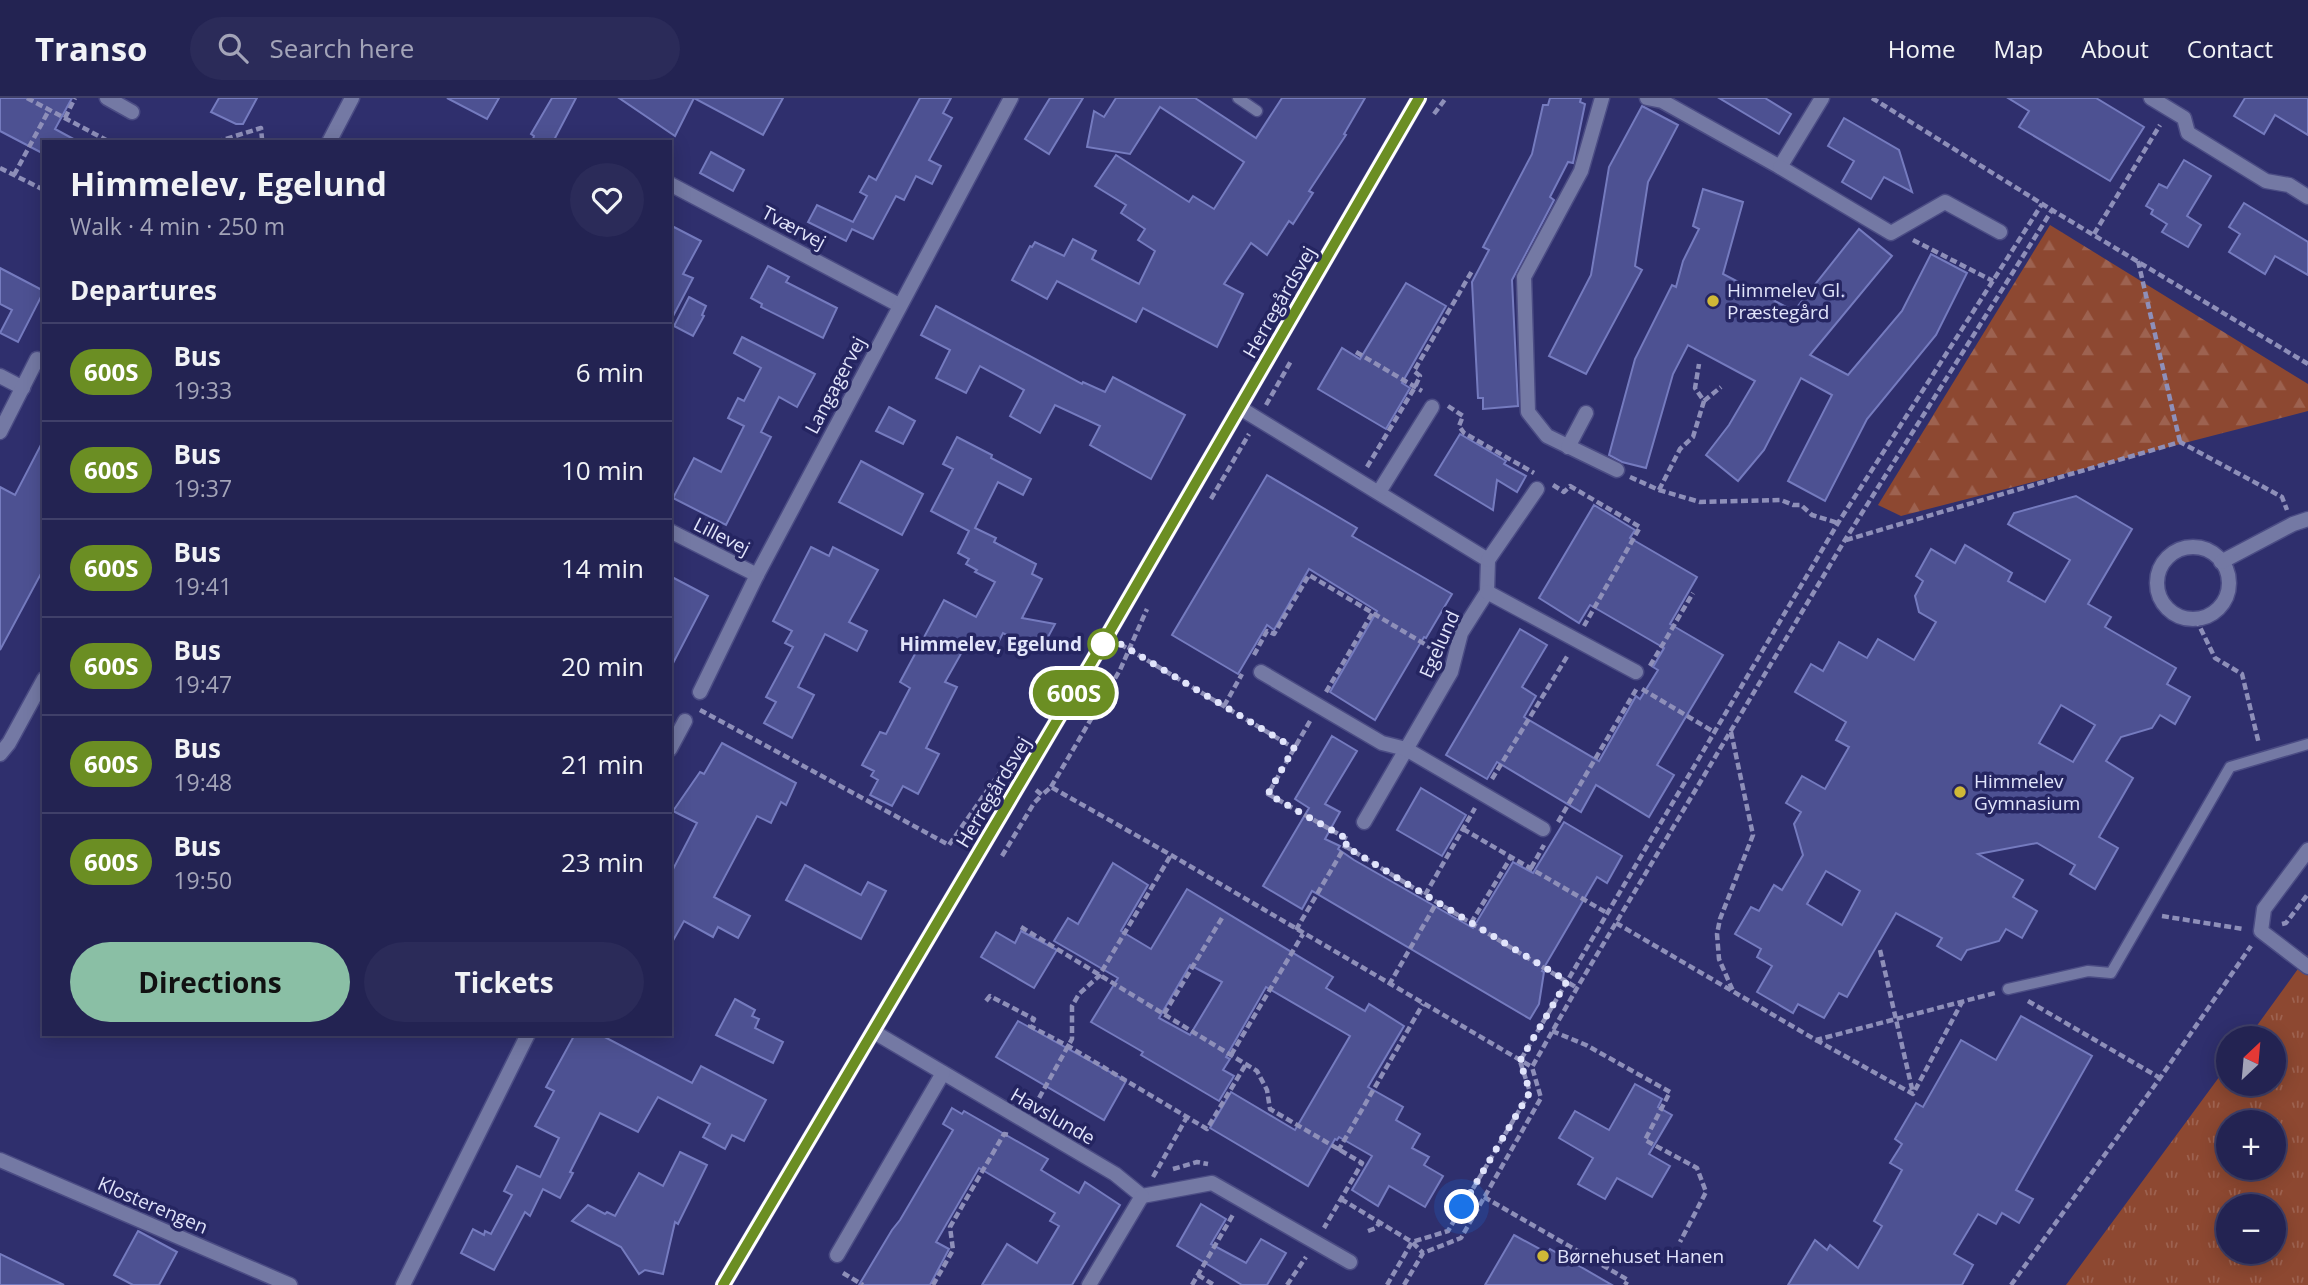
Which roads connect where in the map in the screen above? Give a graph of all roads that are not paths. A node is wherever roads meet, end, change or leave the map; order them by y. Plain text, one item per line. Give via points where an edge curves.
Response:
1 (107, 98) edge
2 (352, 98) edge
3 (1010, 98) edge
4 (1238, 98) edge
5 (1419, 98) edge
6 (1602, 98) edge
7 (1647, 98) edge
8 (1822, 98) edge
9 (2151, 98) edge
10 (132, 111) dead end
11 (1257, 111) dead end
12 (330, 140) edge
13 (1780, 167) junction
14 (672, 185) edge
15 (2308, 197) edge
16 (2000, 232) dead end
17 (899, 305) junction
18 (42, 361) edge
19 (0, 376) edge
20 (23, 388) junction
21 (1435, 402) road end
22 (1240, 408) junction
23 (1586, 413) dead end
24 (0, 432) edge
25 (1568, 447) junction
26 (1617, 470) road end
27 (1537, 489) dead end
28 (1379, 492) junction
29 (2308, 519) edge
30 (672, 532) edge
31 (1488, 560) junction
32 (2221, 562) junction
33 (757, 575) junction
34 (1487, 592) junction
35 (1643, 669) road end
36 (1261, 672) dead end
37 (42, 683) edge
38 (700, 692) dead end
39 (684, 721) dead end
40 (672, 744) edge
41 (2308, 744) edge
42 (1406, 749) junction
43 (0, 754) edge
44 (1364, 822) road end
45 (1549, 831) road end
46 (2308, 850) edge
47 (2308, 967) edge
48 (2008, 989) road end
49 (874, 1032) junction
50 (527, 1036) edge
51 (943, 1073) junction
52 (0, 1160) edge
53 (1142, 1196) junction
54 (836, 1255) dead end
55 (1350, 1262) dead end
56 (290, 1285) edge
57 (403, 1285) edge
58 (723, 1285) edge
59 (1089, 1285) edge

1 - 10 street
2 - 12 street
3 - 17 street, Langagervej
4 - 11 lane
5 - 22 street, Herregårdsvej
6 - 25 street via 1581,172 1524,277 1528,412 1547,436
7 - 13 street via 1662,101
8 - 13 street
9 - 15 street via 2184,118 2188,133 2266,181 2289,185
13 - 16 street via 1891,233 1945,202
14 - 17 street, Tværvej
17 - 33 street, Langagervej
18 - 20 street via 37,359
19 - 20 street
20 - 24 street
21 - 28 street
22 - 28 street
22 - 49 street, Herregårdsvej
23 - 25 street
25 - 26 street
27 - 31 street
28 - 31 street
29 - 32 street
30 - 33 street, Lillevej
31 - 34 street
32 - 32 street via 2228,589 2217,610 2196,619 2184,618 2165,606 2157,583 2164,562 2173,553 2196,548
33 - 38 street, Langagervej
34 - 35 street via 1576,641
34 - 42 street, Egelund via 1461,633 1451,672
36 - 42 street via 1382,743
37 - 43 street
39 - 40 street
41 - 48 lane via 2230,767 2111,973 2088,971
42 - 44 street, Egelund
42 - 45 street
46 - 47 street via 2264,909 2261,931
49 - 51 street, Havslunde
49 - 58 street, Herregårdsvej
50 - 57 street
51 - 53 street, Havslunde via 1115,1174
51 - 54 street
52 - 56 street, Klosterengen
53 - 55 street via 1212,1183
53 - 59 street

